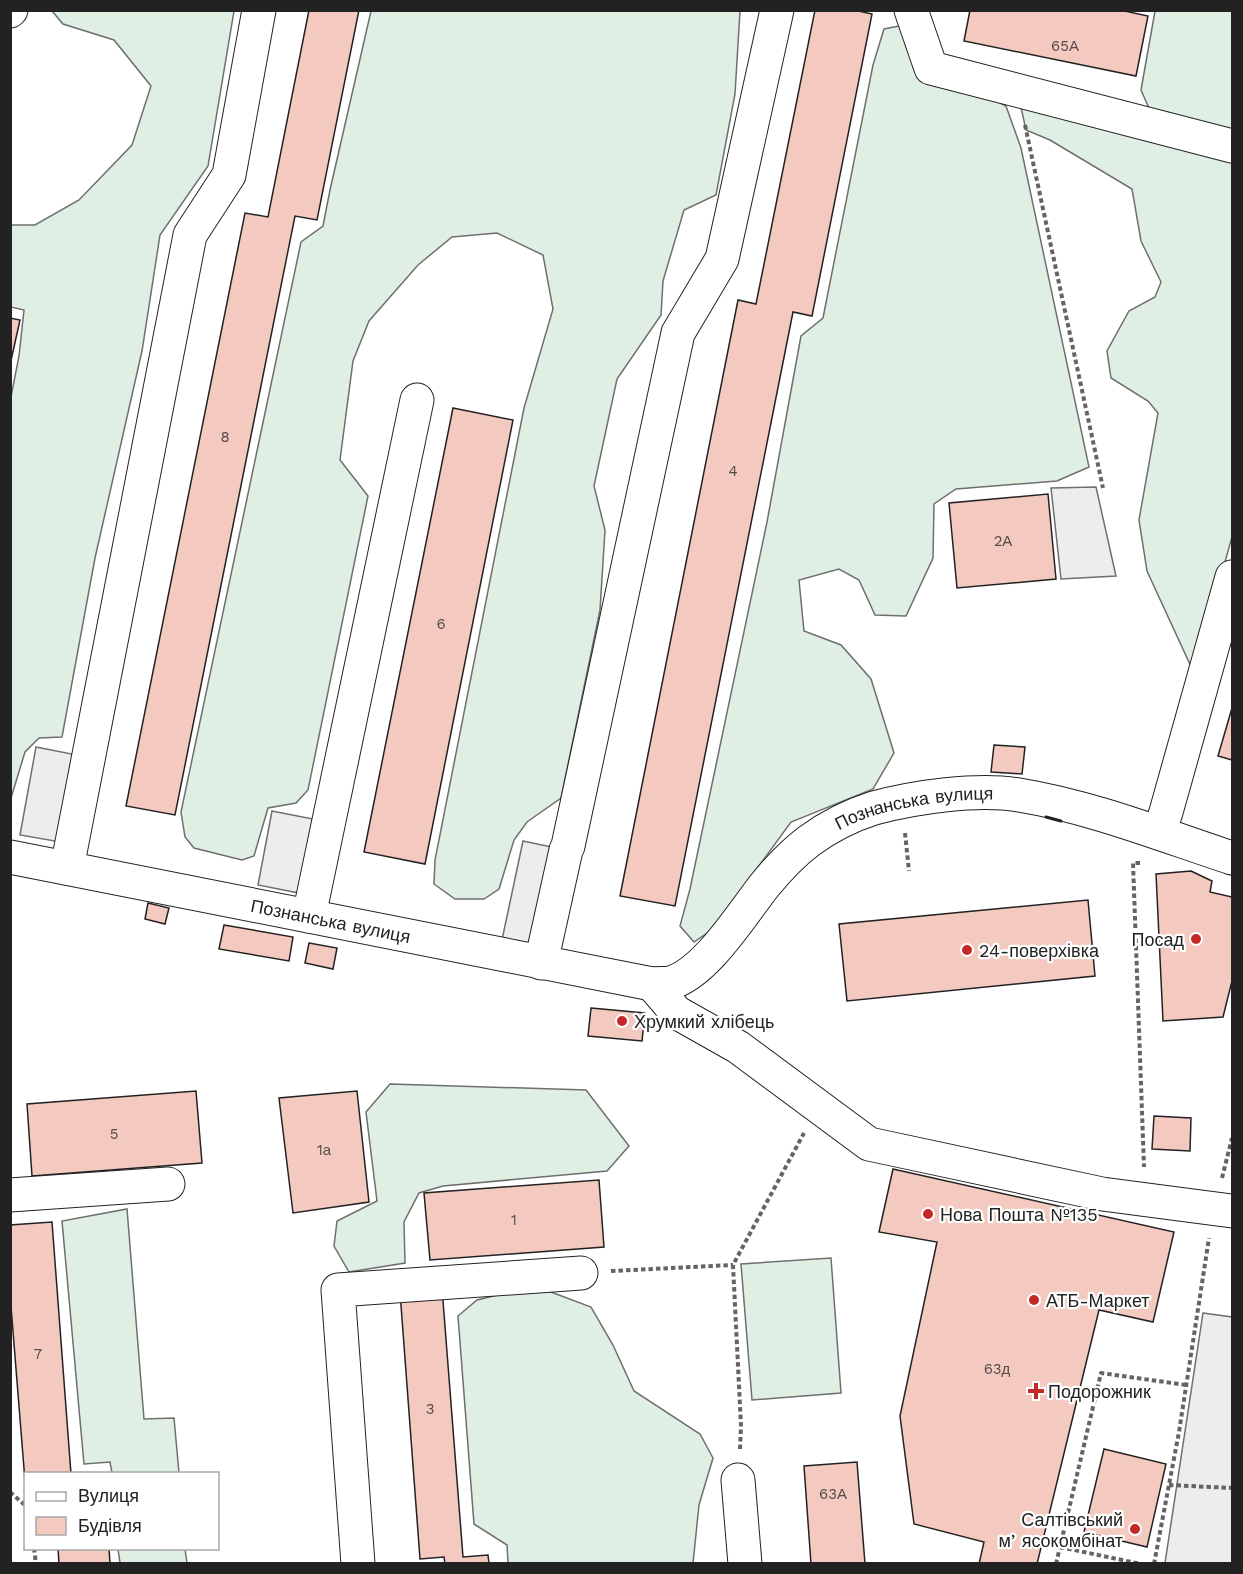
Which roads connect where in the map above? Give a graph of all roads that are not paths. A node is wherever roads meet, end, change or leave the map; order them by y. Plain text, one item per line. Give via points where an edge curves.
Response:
1 (259, 10) edge
2 (777, 10) edge
3 (911, 10) edge
4 (1233, 146) edge
5 (417, 400) dead end
6 (1233, 577) edge
7 (1159, 833) junction
8 (10, 857) edge
9 (1233, 858) edge
10 (68, 868) junction
11 (309, 916) junction
12 (541, 963) junction
13 (652, 984) junction
14 (168, 1184) dead end
15 (10, 1195) edge
16 (1223, 1210) edge
17 (581, 1272) road end
18 (738, 1480) road end
19 (358, 1563) edge
20 (745, 1563) edge

1 - 10 street via 229,175 189,235
2 - 12 street via 722,259 678,333
3 - 4 street via 931,68
5 - 11 street
6 - 7 street
7 - 9 street, Познанська вулиця
7 - 13 street, Познанська вулиця via 1016,794 966,793 874,808 808,841 765,885 707,960 670,983
8 - 10 street, Познанська вулиця
10 - 11 street, Познанська вулиця
11 - 12 street, Познанська вулиця
12 - 13 street, Познанська вулиця
13 - 16 street via 676,1012 738,1047 869,1144 1102,1194
14 - 15 street
17 - 19 street via 338,1290
18 - 20 street

